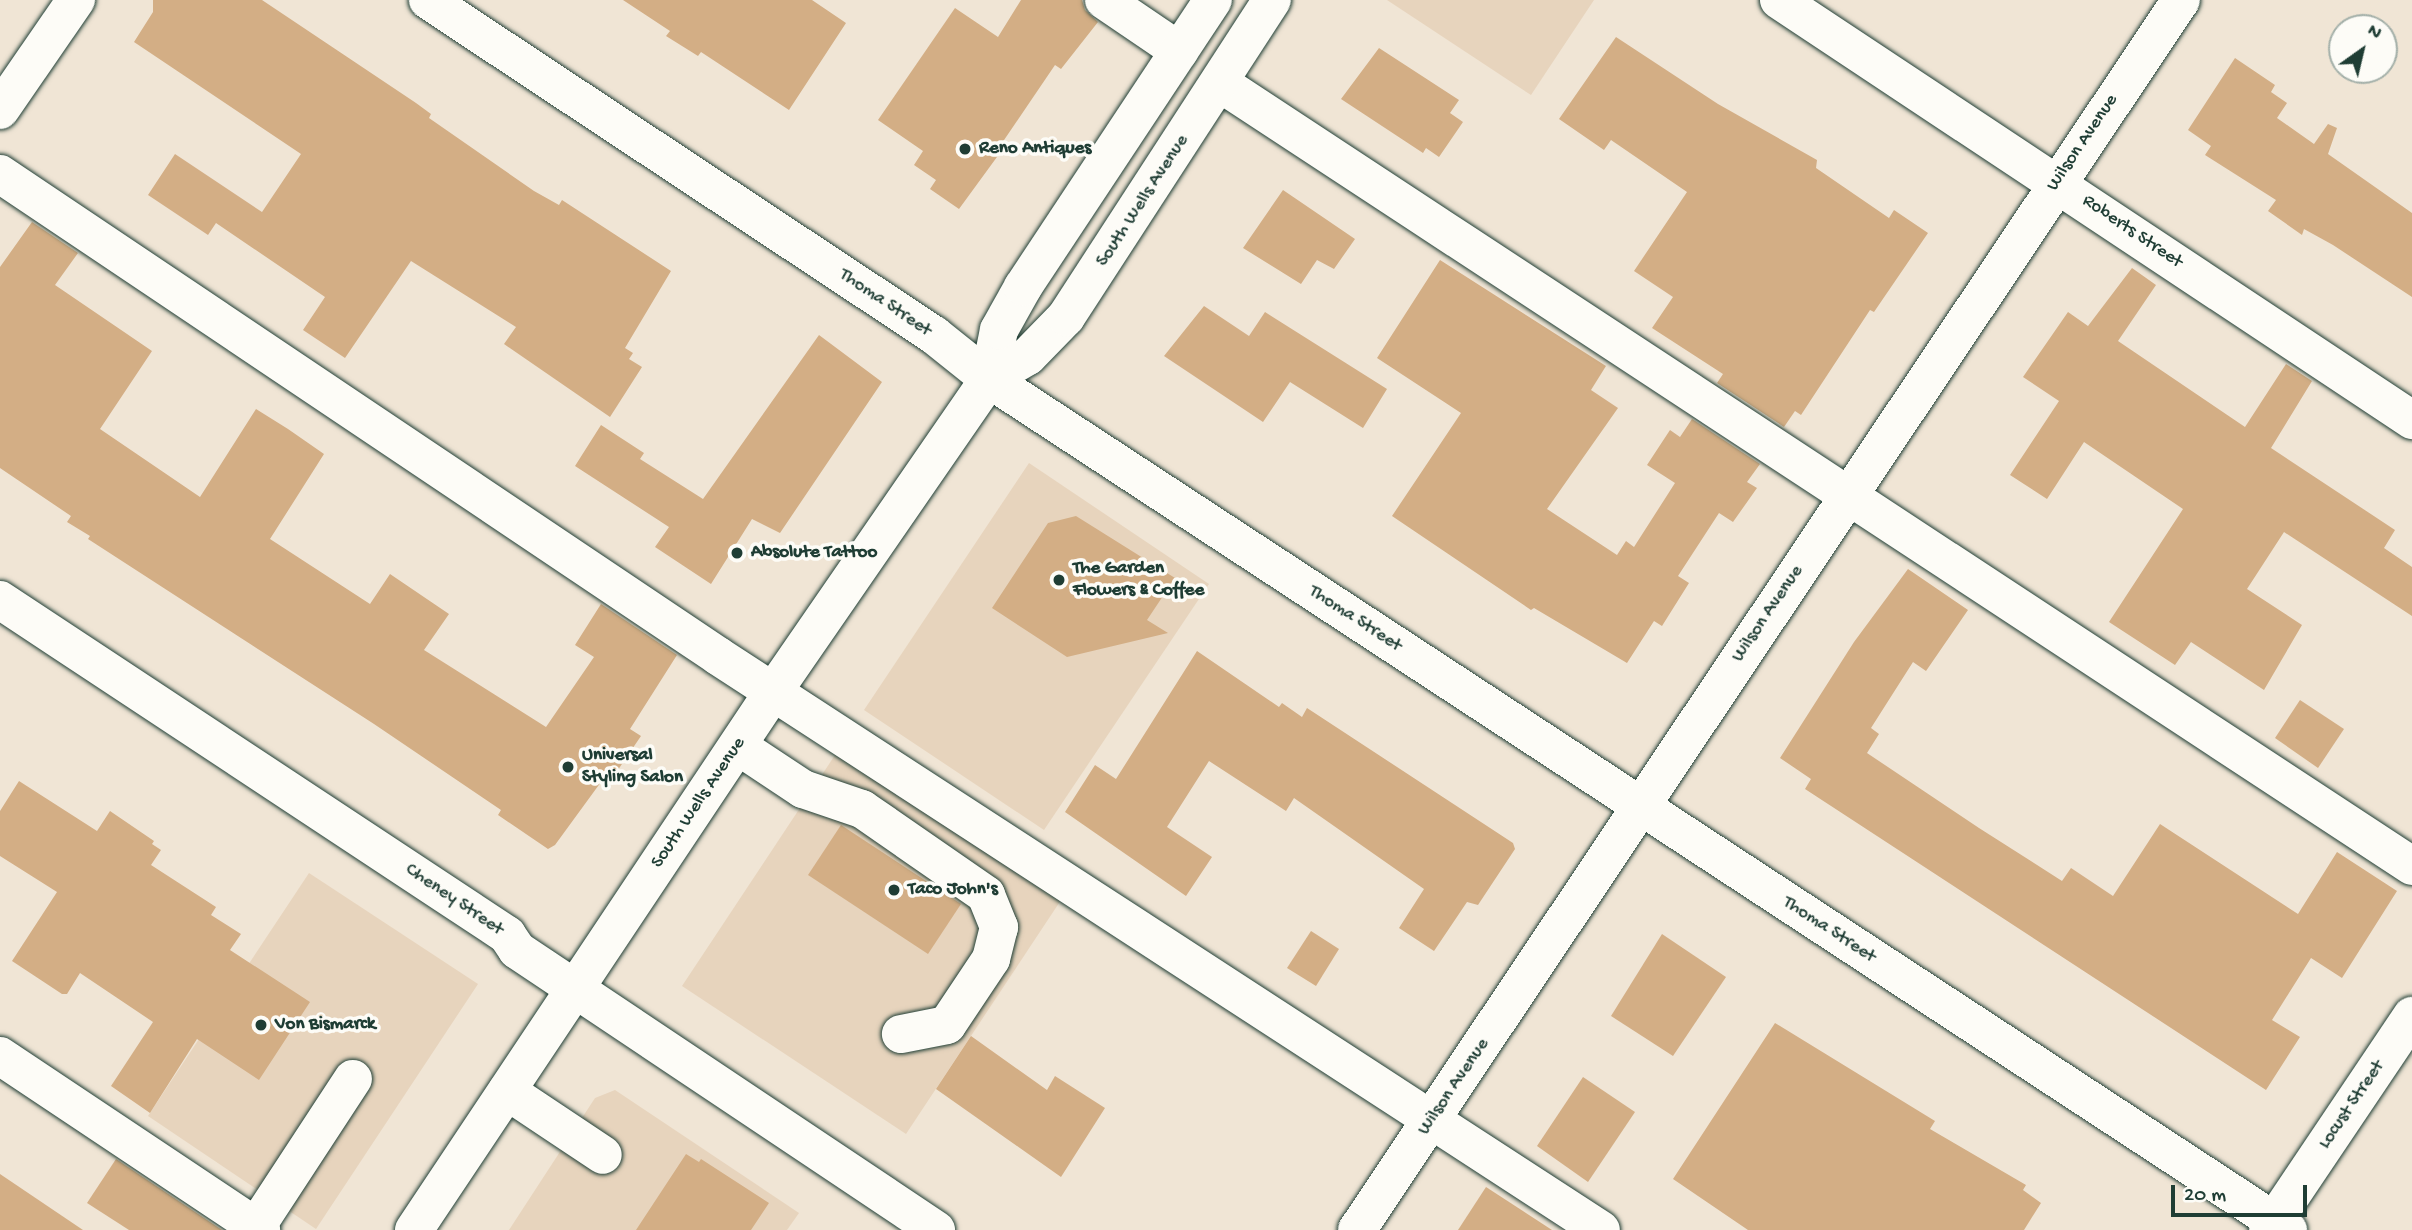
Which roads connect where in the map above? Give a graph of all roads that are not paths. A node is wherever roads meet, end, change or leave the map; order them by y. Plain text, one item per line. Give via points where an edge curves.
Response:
1 (76, 0) edge
2 (428, 0) edge
3 (1104, 0) edge
4 (1213, 0) edge
5 (1272, 0) edge
6 (1779, 0) edge
7 (2180, 0) edge
8 (1179, 51) junction
9 (1220, 83) junction
10 (0, 110) edge
11 (0, 174) edge
12 (2056, 181) junction
13 (989, 379) junction
14 (2412, 420) edge
15 (1847, 494) junction
16 (0, 600) edge
17 (773, 692) junction
18 (738, 746) junction
19 (1642, 806) junction
20 (2412, 866) edge
21 (576, 989) junction
22 (2412, 1016) edge
23 (901, 1034) dead end
24 (0, 1056) edge
25 (353, 1079) dead end
26 (508, 1091) junction
27 (1432, 1120) junction
28 (603, 1155) dead end
29 (2277, 1227) edge
30 (259, 1228) edge
31 (414, 1230) edge
32 (936, 1230) edge
33 (1357, 1230) edge
34 (1601, 1230) edge

1 - 10 street
2 - 13 street, Thoma Street via 934,335
3 - 8 street
4 - 8 street, South Wells Avenue
5 - 9 street, South Wells Avenue
6 - 12 street, Roberts Street
7 - 12 street, Wilson Avenue
8 - 13 street, South Wells Avenue via 1023,287 999,330
9 - 13 street, South Wells Avenue via 1066,317 1028,356
9 - 15 street
11 - 17 street
12 - 14 street, Roberts Street
12 - 15 street, Wilson Avenue
13 - 17 street, South Wells Avenue
13 - 19 street, Thoma Street
15 - 19 street, Wilson Avenue
15 - 20 street
16 - 21 street, Cheney Street via 507,935 517,950
17 - 18 street, South Wells Avenue
17 - 27 street
18 - 21 street, South Wells Avenue
18 - 23 street via 803,789 862,809 986,895 999,927 991,959 947,1025
19 - 27 street, Wilson Avenue
19 - 29 street, Thoma Street
21 - 26 street, South Wells Avenue
21 - 32 street, Cheney Street
22 - 29 street, Locust Street
24 - 30 street
25 - 30 street
26 - 28 street
26 - 31 street, South Wells Avenue
27 - 33 street, Wilson Avenue
27 - 34 street

